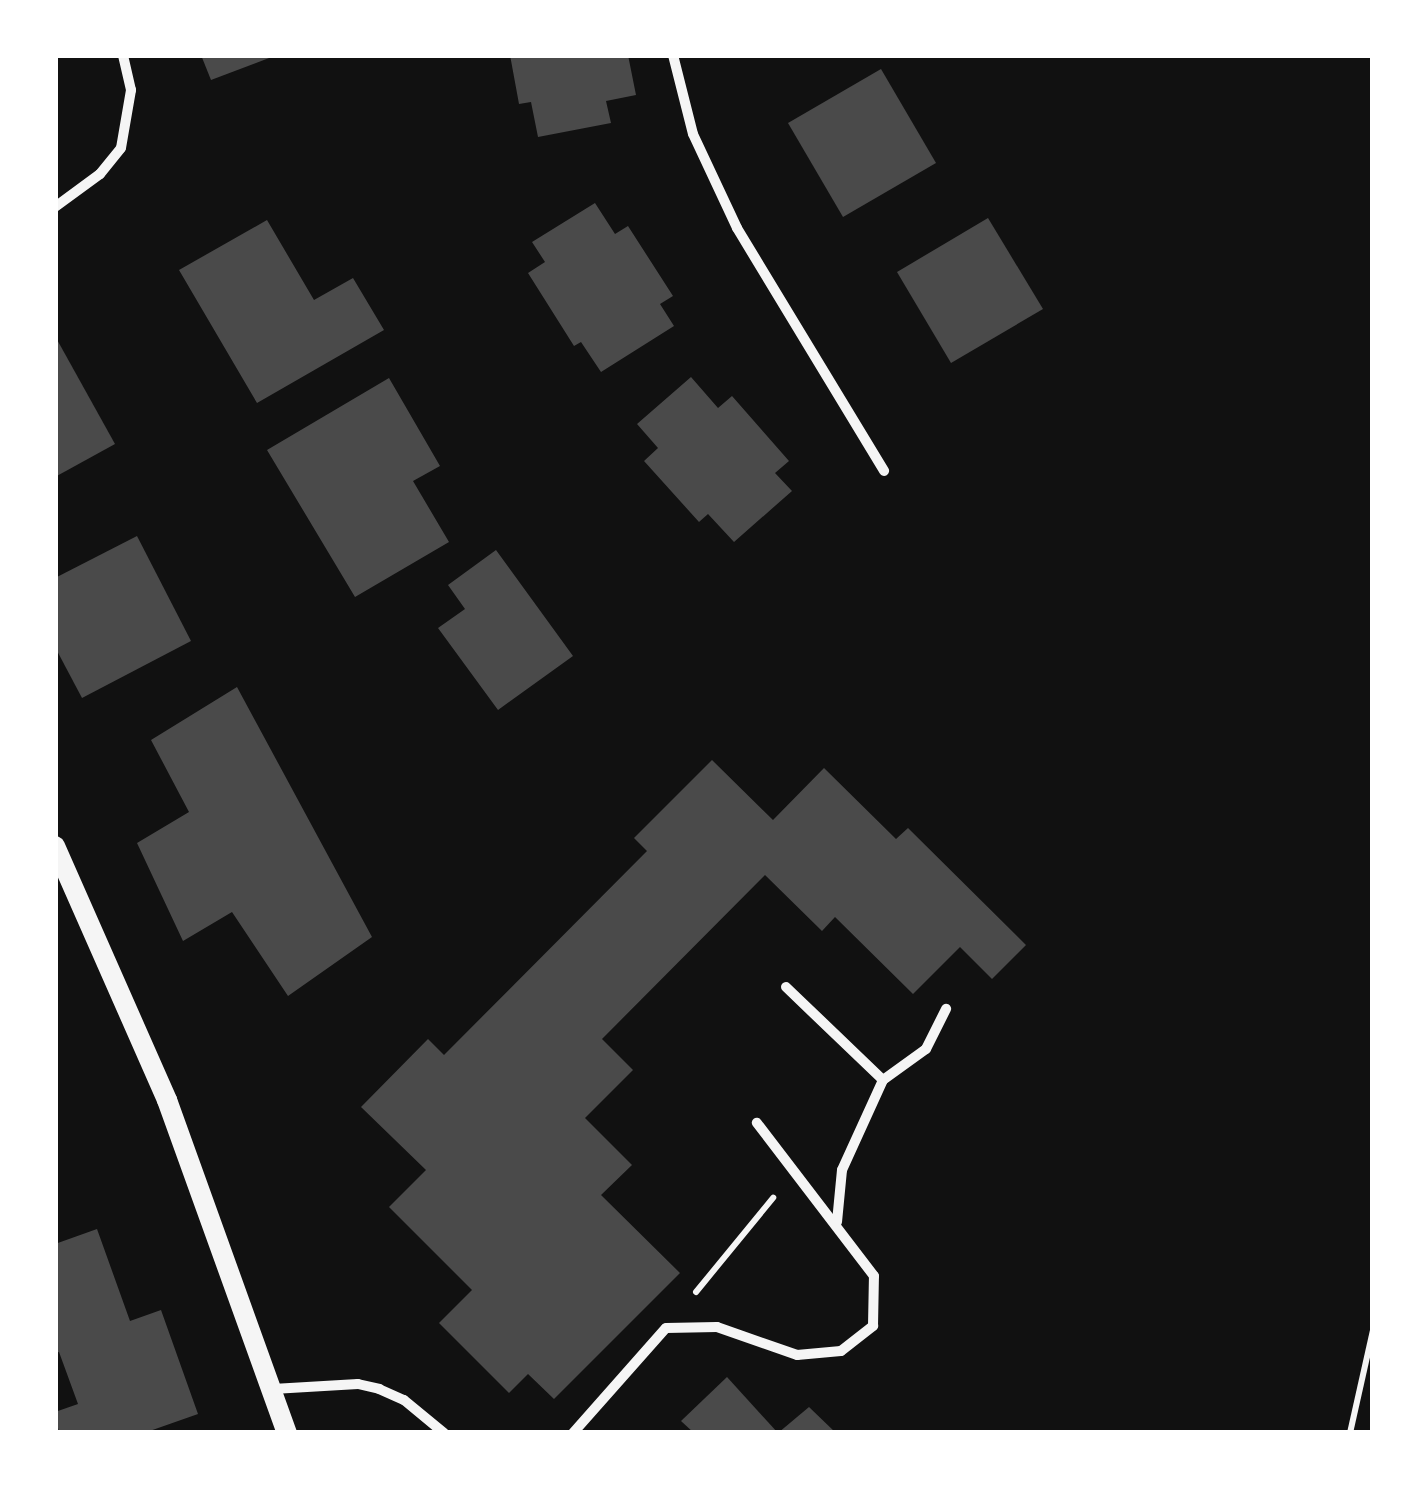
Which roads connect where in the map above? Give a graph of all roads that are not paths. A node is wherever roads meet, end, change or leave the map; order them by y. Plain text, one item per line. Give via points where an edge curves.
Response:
1 (123, 55) edge
2 (673, 55) edge
3 (55, 207) edge
4 (884, 471) dead end
5 (55, 846) edge
6 (786, 987) dead end
7 (946, 1009) dead end
8 (884, 1080) junction
9 (756, 1123) dead end
10 (836, 1222) junction
11 (273, 1389) junction
12 (287, 1433) edge
13 (444, 1433) edge
14 (574, 1433) edge

1 - 3 street via 131,90 121,148 100,174
2 - 4 street via 693,134 737,228
5 - 11 main road via 166,1100
6 - 8 street
7 - 8 street via 926,1048
8 - 10 street via 842,1170
9 - 10 street
10 - 14 street via 874,1276 873,1326 841,1351 797,1355 717,1327 666,1328
11 - 12 main road
11 - 13 street via 379,1389

